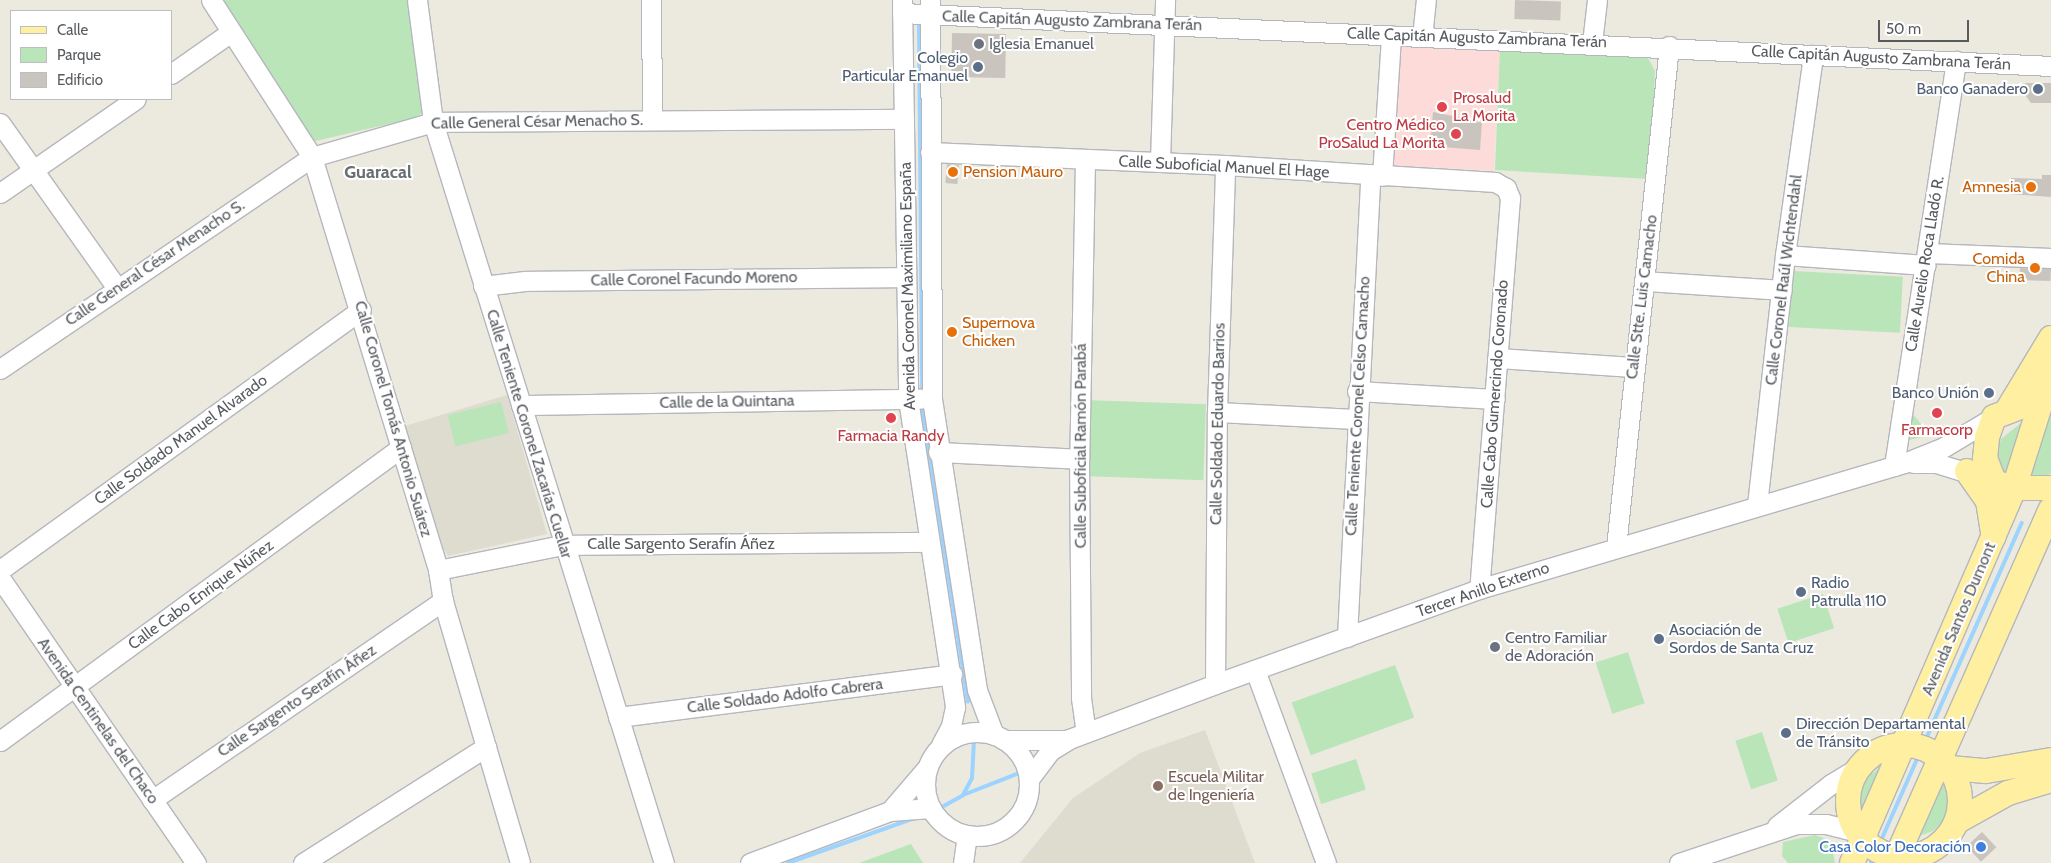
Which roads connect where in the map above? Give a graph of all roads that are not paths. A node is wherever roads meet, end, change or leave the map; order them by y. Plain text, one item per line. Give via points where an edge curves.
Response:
1 (211, 0) edge
2 (417, 0) edge
3 (651, 0) edge
4 (1165, 0) edge
5 (1426, 0) edge
6 (1597, 0) edge
7 (917, 9) edge
8 (1165, 24) junction
9 (231, 32) junction
10 (1391, 35) junction
11 (1422, 37) junction
12 (1592, 43) junction
13 (1669, 46) junction
14 (1813, 55) junction
15 (1956, 61) junction
16 (2051, 66) edge
17 (172, 73) edge
18 (135, 100) edge
19 (652, 119) junction
20 (904, 119) junction
21 (433, 122) junction
22 (0, 123) edge
23 (930, 152) junction
24 (312, 157) junction
25 (1085, 160) junction
26 (1160, 162) junction
27 (1225, 165) junction
28 (34, 171) junction
29 (1376, 176) junction
30 (0, 193) edge
31 (1510, 198) joint
32 (1785, 254) junction
33 (2051, 258) edge
34 (1927, 259) junction
35 (906, 277) junction
36 (1644, 281) junction
37 (484, 286) junction
38 (117, 288) junction
39 (1782, 290) junction
40 (361, 310) junction
41 (2051, 338) edge
42 (1498, 358) junction
43 (1633, 367) junction
44 (0, 369) edge
45 (2051, 371) edge
46 (1357, 391) junction
47 (2048, 395) edge
48 (921, 399) junction
49 (1495, 399) junction
50 (521, 405) junction
51 (1217, 412) junction
52 (2001, 413) junction
53 (1356, 419) junction
54 (401, 447) junction
55 (938, 452) junction
56 (1079, 459) junction
57 (1899, 465) junction
58 (1967, 472) junction
59 (2011, 486) junction
60 (2051, 488) edge
61 (1757, 505) junction
62 (2051, 509) edge
63 (2046, 528) edge
64 (1994, 537) junction
65 (928, 542) junction
66 (562, 545) junction
67 (1616, 547) junction
68 (0, 570) edge
69 (438, 570) junction
70 (0, 578) edge
71 (1480, 590) junction
72 (443, 602) junction
73 (1347, 637) junction
74 (1255, 670) junction
75 (1937, 672) junction
76 (952, 674) junction
77 (1215, 684) junction
78 (74, 689) junction
79 (618, 717) junction
80 (1086, 732) junction
81 (999, 738) junction
82 (1068, 739) junction
83 (0, 741) edge
84 (941, 745) junction
85 (486, 747) junction
86 (1928, 754) junction
87 (2051, 760) edge
88 (1862, 764) junction
89 (2051, 766) edge
90 (926, 769) junction
91 (1029, 779) junction
92 (2051, 780) edge
93 (2026, 787) junction
94 (152, 800) junction
95 (930, 808) junction
96 (890, 810) junction
97 (1956, 822) junction
98 (1768, 834) junction
99 (967, 836) junction
100 (1884, 850) edge
101 (196, 863) edge
102 (302, 863) edge
103 (520, 863) edge
104 (664, 863) edge
105 (750, 863) edge
106 (963, 863) edge
107 (1326, 863) edge
108 (1679, 863) edge
109 (1852, 863) edge

1 - 9 street, Calle Coronel Tomás Antonio Suárez
2 - 21 street, Calle Teniente Coronel Zacarías Cuellar
3 - 19 street
4 - 8 street
5 - 11 street
6 - 12 street
7 - 8 street, Calle Capitán Augusto Zambrana Terán
7 - 20 street, Avenida Coronel Maximiliano España
7 - 23 street, Avenida Coronel Maximiliano España
8 - 10 street, Calle Capitán Augusto Zambrana Terán
8 - 26 street
9 - 17 street
9 - 24 street, Calle Coronel Tomás Antonio Suárez
10 - 11 street, Calle Capitán Augusto Zambrana Terán
10 - 29 street, Calle Teniente Coronel Celso Camacho
11 - 12 street, Calle Capitán Augusto Zambrana Terán
12 - 13 street, Calle Capitán Augusto Zambrana Terán
13 - 14 street, Calle Capitán Augusto Zambrana Terán
13 - 36 street, Calle Stte. Luis Camacho
14 - 15 street, Calle Capitán Augusto Zambrana Terán
14 - 32 street, Calle Coronel Raúl Wichtendahl
15 - 16 street, Calle Capitán Augusto Zambrana Terán
15 - 34 street, Calle Aurelio Roca Lladó R.
18 - 28 street
19 - 20 street, Calle General César Menacho S.
19 - 21 street, Calle General César Menacho S.
20 - 35 street, Avenida Coronel Maximiliano España
21 - 24 street, Calle General César Menacho S.
21 - 37 street, Calle Teniente Coronel Zacarías Cuellar
22 - 28 street
23 - 25 street, Calle Suboficial Manuel El Hage
23 - 48 street, Avenida Coronel Maximiliano España
24 - 38 street, Calle General César Menacho S.
24 - 40 street, Calle Coronel Tomás Antonio Suárez
25 - 26 street, Calle Suboficial Manuel El Hage
25 - 56 street, Calle Suboficial Ramón Parabá
26 - 27 street, Calle Suboficial Manuel El Hage
27 - 29 street, Calle Suboficial Manuel El Hage
27 - 51 street, Calle Soldado Eduardo Barrios
28 - 30 street
28 - 38 street
29 - 31 street, Calle Suboficial Manuel El Hage via 1495,182 1506,188
29 - 46 street, Calle Teniente Coronel Celso Camacho
31 - 42 street, Calle Cabo Gumercindo Coronado
32 - 34 street
32 - 39 street, Calle Coronel Raúl Wichtendahl
33 - 34 street
34 - 57 street, Calle Aurelio Roca Lladó R.
35 - 37 street, Calle Coronel Facundo Moreno via 525,281
35 - 48 street, Avenida Coronel Maximiliano España
36 - 39 street
36 - 43 street, Calle Stte. Luis Camacho
37 - 50 street, Calle Teniente Coronel Zacarías Cuellar
38 - 44 street, Calle General César Menacho S.
39 - 61 street, Calle Coronel Raúl Wichtendahl
40 - 54 street, Calle Coronel Tomás Antonio Suárez
40 - 68 street, Calle Soldado Manuel Alvarado
41 - 52 main road
42 - 43 street
42 - 49 street, Calle Cabo Gumercindo Coronado
43 - 67 street, Calle Stte. Luis Camacho
45 - 47 main road, Avenida Santos Dumont
46 - 49 street
46 - 53 street, Calle Teniente Coronel Celso Camacho
47 - 52 main road
47 - 59 main road, Avenida Santos Dumont
48 - 50 street, Calle de la Quintana
48 - 55 street, Avenida Coronel Maximiliano España
48 - 65 street, Avenida Coronel Maximiliano España
49 - 71 street, Calle Cabo Gumercindo Coronado
50 - 66 street, Calle Teniente Coronel Zacarías Cuellar
51 - 53 street
51 - 77 street, Calle Soldado Eduardo Barrios
52 - 57 street, Tercer Anillo Externo via 1944,447
52 - 59 main road via 1985,446 1987,468
53 - 73 street, Calle Teniente Coronel Celso Camacho
54 - 69 street, Calle Coronel Tomás Antonio Suárez
54 - 78 street, Calle Cabo Enrique Núñez
55 - 56 street
55 - 81 street, Avenida Coronel Maximiliano España via 977,690
56 - 80 street, Calle Suboficial Ramón Parabá via 1081,698
57 - 58 street, Tercer Anillo Externo via 1936,463
57 - 61 street, Tercer Anillo Externo
58 - 59 street, Tercer Anillo Externo
58 - 64 main road via 1988,501
59 - 60 main road
59 - 64 main road, Avenida Santos Dumont
61 - 67 street, Tercer Anillo Externo
62 - 63 main road, Avenida Santos Dumont
63 - 86 main road, Avenida Santos Dumont
64 - 75 main road, Avenida Santos Dumont
65 - 66 street, Calle Sargento Serafín Áñez
65 - 76 street, Avenida Coronel Maximiliano España
66 - 69 street, Calle Sargento Serafín Áñez
66 - 79 street, Calle Teniente Coronel Zacarías Cuellar
67 - 71 street, Tercer Anillo Externo
69 - 72 street, Calle Coronel Tomás Antonio Suárez
70 - 78 street, Avenida Centinelas del Chaco
71 - 73 street, Tercer Anillo Externo
72 - 85 street, Calle Coronel Tomás Antonio Suárez
72 - 94 street, Calle Sargento Serafín Áñez
73 - 74 street, Tercer Anillo Externo
74 - 77 street, Tercer Anillo Externo
74 - 107 street
75 - 86 main road, Avenida Santos Dumont
75 - 88 main road
76 - 79 street, Calle Soldado Adolfo Cabrera
76 - 84 street, Avenida Coronel Maximiliano España via 955,707 951,726
77 - 80 street, Tercer Anillo Externo
78 - 83 street, Calle Cabo Enrique Núñez
78 - 94 street, Avenida Centinelas del Chaco
79 - 104 street, Calle Teniente Coronel Zacarías Cuellar
80 - 82 street, Tercer Anillo Externo
81 - 82 street, Tercer Anillo Externo
81 - 84 street via 966,733
81 - 91 street via 1020,757
82 - 91 street, Tercer Anillo Externo via 1046,756
84 - 90 street
85 - 102 street
85 - 103 street, Calle Coronel Tomás Antonio Suárez
86 - 87 main road via 1986,771
86 - 88 main road via 1886,748
86 - 97 main road via 1960,794
86 - 100 main road, Avenida Santos Dumont
86 - 100 main road, Avenida Santos Dumont
88 - 98 street
88 - 100 main road via 1848,799
89 - 93 main road via 2022,773
90 - 95 street
90 - 96 street
91 - 99 street via 1023,810 1013,823 999,832
92 - 93 main road
93 - 97 main road
94 - 101 street, Avenida Centinelas del Chaco
95 - 96 street
95 - 99 street via 945,826
96 - 105 street
97 - 100 main road via 1940,844 1927,852
98 - 100 street via 1811,823
98 - 108 street
99 - 106 street
100 - 109 main road, Avenida Santos Dumont

